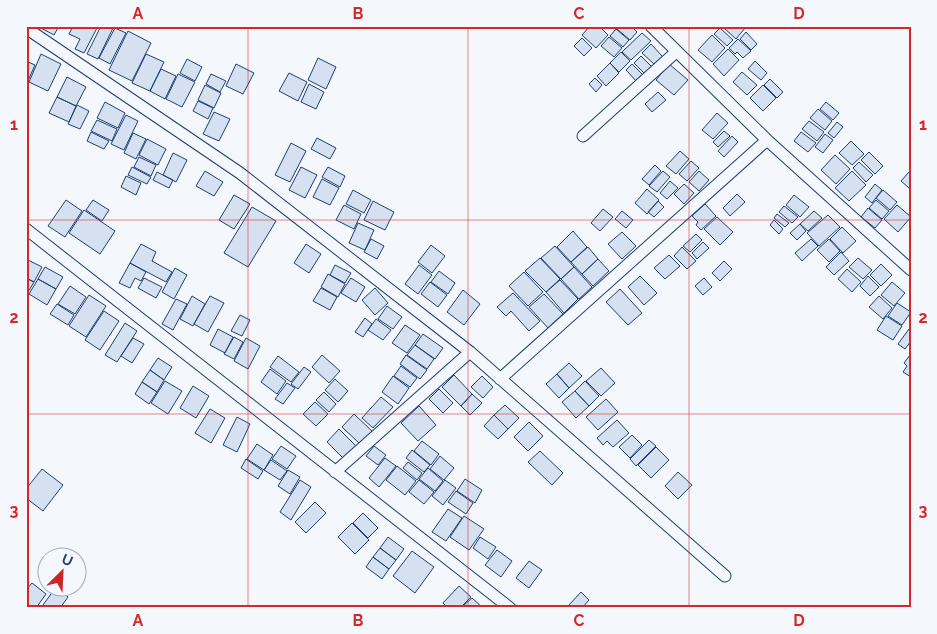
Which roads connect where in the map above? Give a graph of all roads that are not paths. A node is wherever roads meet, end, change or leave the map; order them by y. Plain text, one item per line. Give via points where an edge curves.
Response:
1 (651, 26) edge
2 (26, 28) edge
3 (676, 52) junction
4 (583, 136) dead end
5 (767, 140) junction
6 (26, 229) edge
7 (911, 270) edge
8 (470, 352) junction
9 (500, 379) junction
10 (335, 472) junction
11 (725, 576) dead end
12 (510, 608) edge

1 - 3 street
2 - 8 street via 240,173
3 - 4 street
3 - 5 street
5 - 7 street
5 - 9 street
6 - 10 street
8 - 9 street
8 - 10 street
9 - 11 street
10 - 12 street

